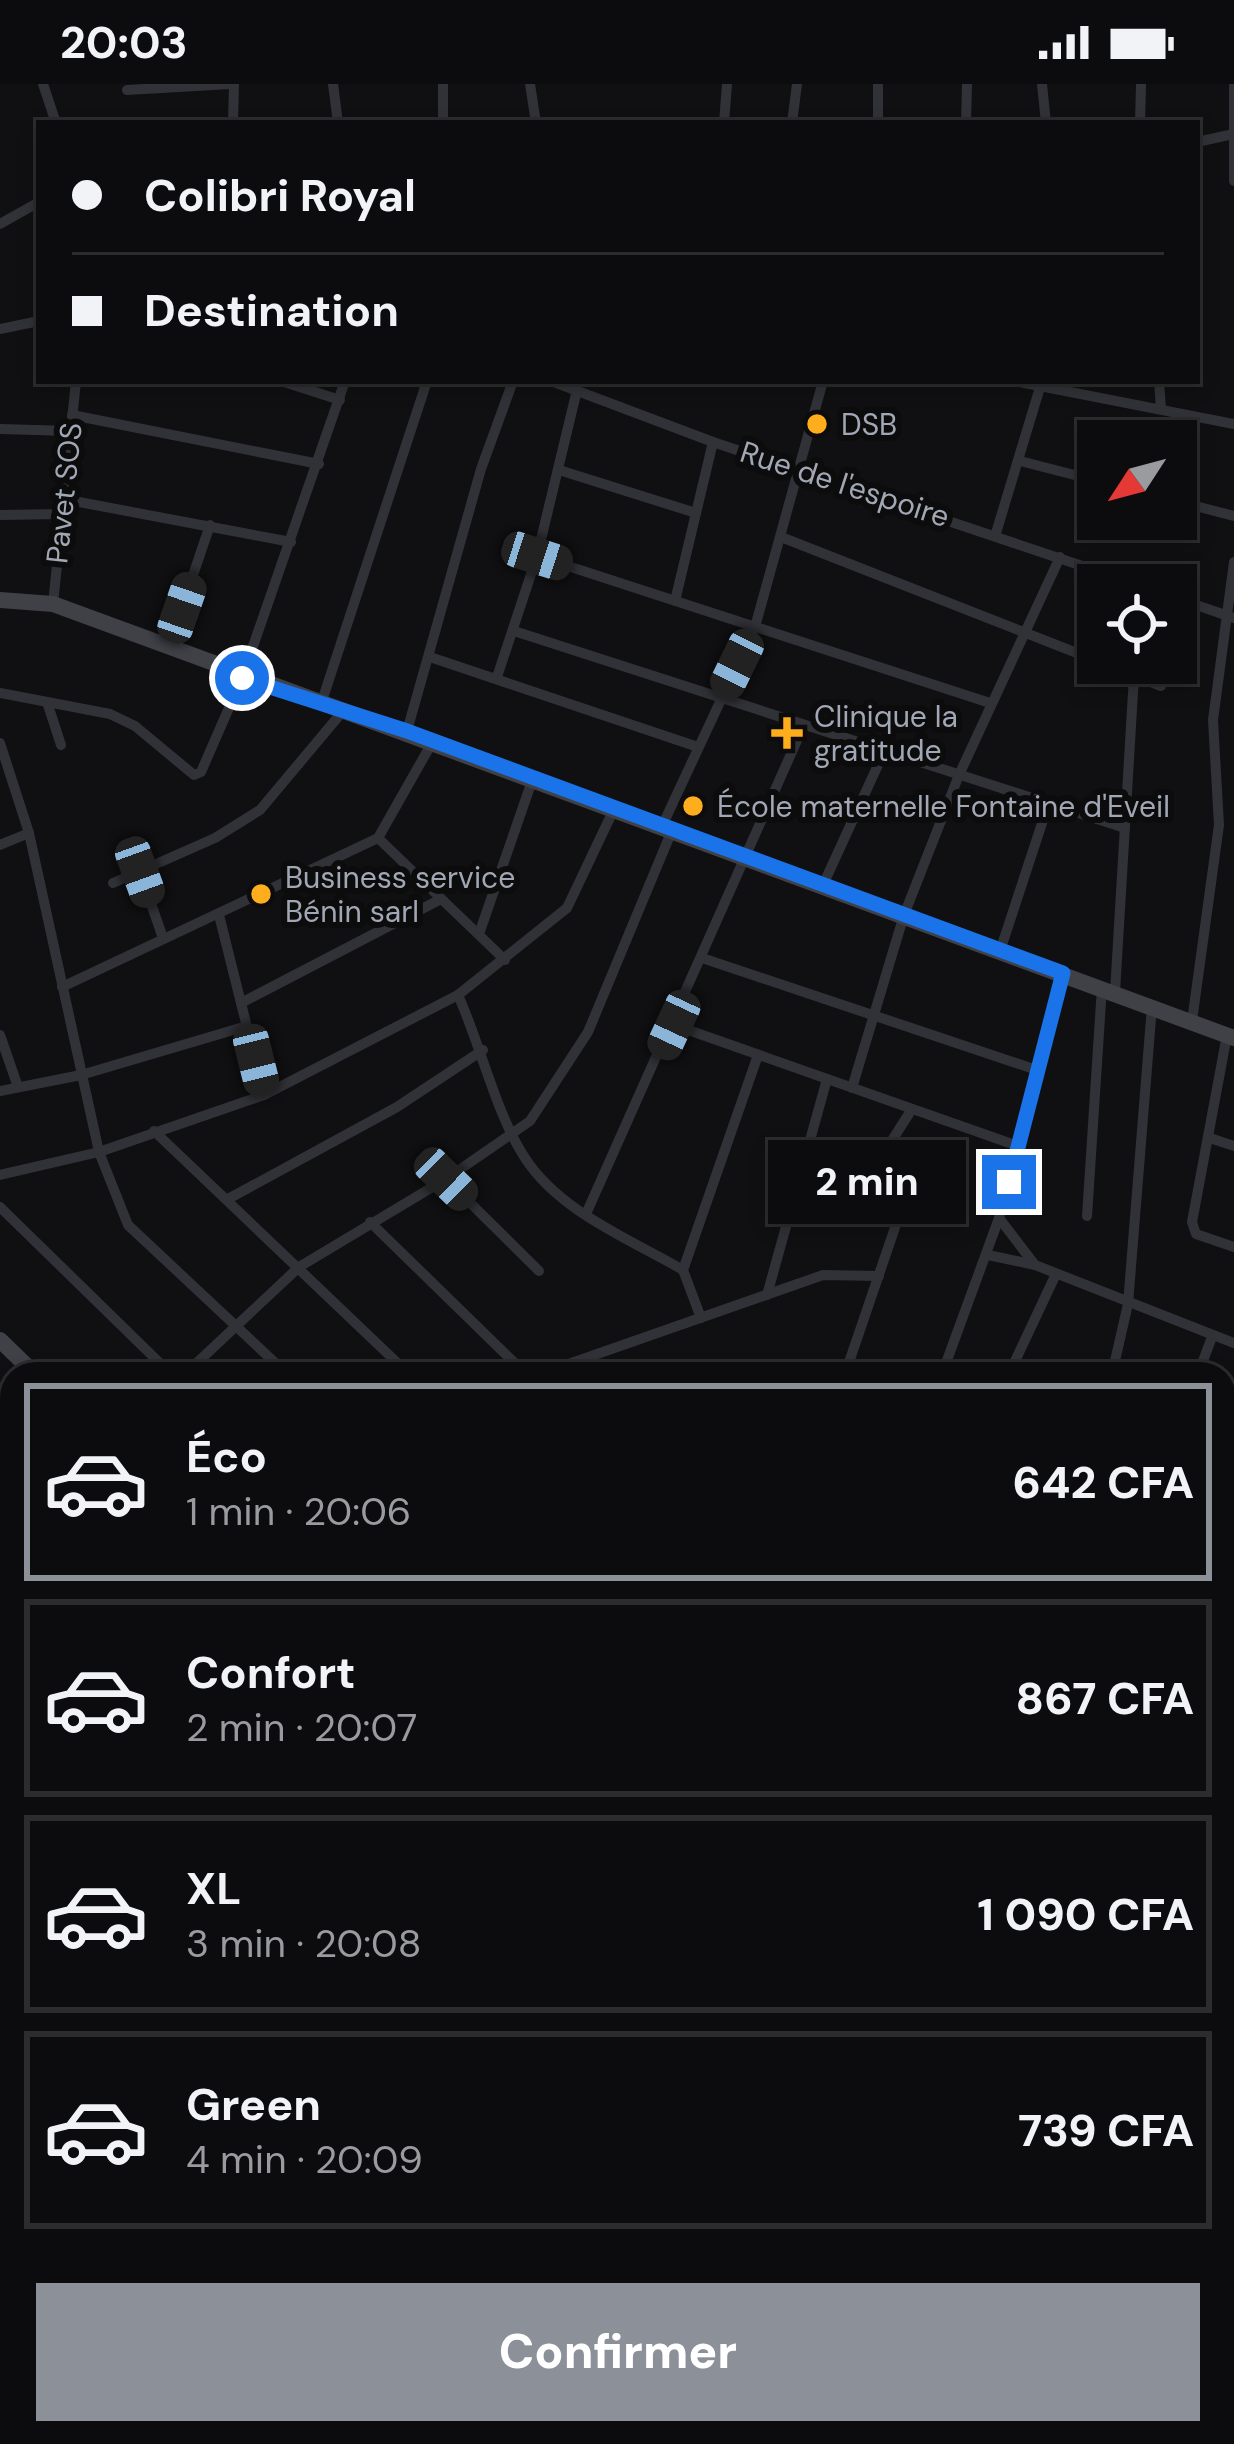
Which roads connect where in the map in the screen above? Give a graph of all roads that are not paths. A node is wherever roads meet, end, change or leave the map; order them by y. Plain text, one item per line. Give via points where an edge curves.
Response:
1 (43, 84) edge
2 (232, 84) edge
3 (333, 84) edge
4 (442, 84) edge
5 (530, 84) edge
6 (727, 84) edge
7 (796, 84) edge
8 (878, 84) edge
9 (968, 84) edge
10 (1042, 84) edge
11 (1141, 84) edge
12 (1234, 85) edge
13 (127, 90) dead end
14 (55, 120) edge
15 (233, 120) edge
16 (338, 120) edge
17 (443, 120) edge
18 (536, 120) edge
19 (724, 120) edge
20 (792, 120) edge
21 (878, 120) edge
22 (966, 120) edge
23 (1046, 120) edge
24 (1140, 120) edge
25 (1232, 134) edge
26 (1200, 141) edge
27 (1234, 181) edge
28 (36, 204) edge
29 (0, 224) edge
30 (36, 322) edge
31 (0, 329) edge
32 (76, 384) edge
33 (289, 384) edge
34 (344, 384) edge
35 (426, 384) edge
36 (511, 384) edge
37 (822, 384) edge
38 (1159, 384) edge
39 (1041, 385) edge
40 (584, 388) edge
41 (340, 400) junction
42 (1161, 409) junction
43 (72, 415) junction
44 (1234, 424) edge
45 (0, 429) edge
46 (70, 431) junction
47 (713, 442) junction
48 (1020, 461) junction
49 (319, 464) junction
50 (796, 468) junction
51 (560, 470) junction
52 (1077, 476) edge
53 (63, 499) junction
54 (1197, 506) edge
55 (696, 513) junction
56 (61, 514) junction
57 (0, 515) edge
58 (1234, 516) edge
59 (210, 526) junction
60 (996, 533) junction
61 (782, 537) junction
62 (291, 542) junction
63 (537, 556) junction
64 (1060, 557) junction
65 (1234, 562) edge
66 (1080, 564) edge
67 (0, 600) edge
68 (675, 601) junction
69 (53, 604) junction
70 (1197, 605) edge
71 (1231, 617) edge
72 (755, 627) junction
73 (514, 631) junction
74 (1023, 636) junction
75 (168, 649) junction
76 (1077, 655) edge
77 (430, 657) junction
78 (497, 677) junction
79 (242, 678) junction
80 (1134, 684) edge
81 (1156, 684) edge
82 (1161, 686) dead end
83 (0, 693) edge
84 (720, 700) junction
85 (47, 702) junction
86 (990, 703) junction
87 (321, 704) junction
88 (343, 711) junction
89 (803, 727) junction
90 (407, 731) junction
91 (434, 741) junction
92 (0, 743) edge
93 (61, 745) dead end
94 (698, 747) junction
95 (883, 754) junction
96 (959, 775) junction
97 (534, 778) junction
98 (1048, 805) junction
99 (615, 807) junction
100 (1219, 825) junction
101 (668, 826) junction
102 (1125, 828) junction
103 (1234, 830) edge
104 (28, 833) junction
105 (378, 838) junction
106 (0, 844) edge
107 (744, 855) junction
108 (140, 872) junction
109 (112, 883) dead end
110 (823, 885) junction
111 (441, 899) junction
112 (219, 915) junction
113 (904, 915) junction
114 (479, 934) junction
115 (164, 938) junction
116 (1000, 951) junction
117 (702, 958) junction
118 (505, 960) junction
119 (1063, 973) junction
120 (62, 987) junction
121 (1109, 990) junction
122 (458, 995) junction
123 (241, 1003) junction
124 (1152, 1006) junction
125 (874, 1016) junction
126 (1192, 1021) junction
127 (674, 1025) junction
128 (248, 1026) junction
129 (0, 1035) edge
130 (1231, 1036) edge
131 (484, 1050) junction
132 (758, 1055) junction
133 (1037, 1070) junction
134 (81, 1075) junction
135 (827, 1079) junction
136 (18, 1087) junction
137 (852, 1088) junction
138 (0, 1091) edge
139 (264, 1095) junction
140 (912, 1109) junction
141 (154, 1131) junction
142 (513, 1136) junction
143 (1210, 1138) junction
144 (1018, 1146) junction
145 (1234, 1146) edge
146 (98, 1152) junction
147 (0, 1175) edge
148 (446, 1179) junction
149 (228, 1198) junction
150 (0, 1207) edge
151 (586, 1214) junction
152 (1087, 1216) dead end
153 (999, 1218) junction
154 (370, 1222) junction
155 (1234, 1246) edge
156 (988, 1255) junction
157 (1035, 1265) junction
158 (299, 1267) junction
159 (683, 1270) junction
160 (539, 1271) dead end
161 (1056, 1274) junction
162 (879, 1276) junction
163 (766, 1295) junction
164 (1128, 1304) junction
165 (701, 1318) junction
166 (237, 1325) junction
167 (1212, 1336) junction
168 (1234, 1342) edge
169 (159, 1362) edge
170 (198, 1362) edge
171 (275, 1362) edge
172 (397, 1362) edge
173 (514, 1362) edge
174 (574, 1362) edge
175 (849, 1362) edge
176 (947, 1362) edge
177 (1012, 1362) edge
178 (1115, 1362) edge
179 (1202, 1362) edge

1 - 14 street
2 - 13 street
2 - 15 street
3 - 16 street
4 - 17 street
5 - 18 street
6 - 19 street
7 - 20 street
8 - 21 street
9 - 22 street
10 - 23 street
11 - 24 street
12 - 25 street
25 - 26 street
25 - 27 street
28 - 29 street
30 - 31 street
32 - 43 street, Pavet SOS
33 - 41 street
34 - 41 street
35 - 87 street
36 - 77 street
37 - 50 street
38 - 42 street
39 - 42 street
39 - 48 street
40 - 47 street, Rue de l'espoire
40 - 51 street
41 - 49 street
42 - 44 street
43 - 46 street, Pavet SOS
43 - 49 street
45 - 46 street
46 - 53 street, Pavet SOS
47 - 50 street, Rue de l'espoire
47 - 55 street
48 - 52 street
48 - 60 street
49 - 62 street
50 - 60 street, Rue de l'espoire
50 - 61 street
51 - 55 street
51 - 63 street
53 - 56 street, Pavet SOS
53 - 59 street
54 - 58 street
55 - 68 street
56 - 57 street
56 - 69 street, Pavet SOS
59 - 62 street
59 - 75 street
60 - 64 street, Rue de l'espoire
61 - 72 street
61 - 74 street
62 - 79 street
63 - 68 street
63 - 73 street
64 - 66 street, Rue de l'espoire
64 - 74 street
65 - 71 street
67 - 69 main road
68 - 72 street
69 - 75 main road
70 - 71 street
71 - 100 street via 1213,720
72 - 84 street
72 - 86 street
73 - 78 street
73 - 84 street
74 - 76 street
74 - 86 street
75 - 79 main road
77 - 78 street
77 - 90 street
78 - 94 street
79 - 85 street via 197,775 110,713
79 - 87 main road
80 - 102 street
81 - 82 street
83 - 85 street
84 - 89 street
84 - 94 street
85 - 93 street
86 - 96 street
87 - 88 main road
88 - 90 main road
88 - 108 street via 260,810
89 - 95 street
89 - 107 street
90 - 91 main road
91 - 97 main road
91 - 105 street
92 - 104 street
94 - 101 street
95 - 96 street
95 - 110 street
96 - 98 street
96 - 113 street
97 - 99 main road
97 - 114 street
98 - 102 street
98 - 116 street
99 - 101 main road
99 - 118 street via 567,908
100 - 103 street
100 - 126 street
101 - 107 main road
101 - 142 street via 588,1032 545,1103
102 - 121 street
104 - 106 street
104 - 120 street
105 - 111 street
105 - 112 street
107 - 110 main road
107 - 117 street
108 - 109 street
108 - 115 street
110 - 113 main road
111 - 114 street
111 - 123 street
112 - 115 street
112 - 123 street
113 - 116 main road
113 - 125 street
114 - 118 street
115 - 120 street
116 - 119 main road
117 - 125 street
117 - 127 street
118 - 122 street
119 - 121 main road
119 - 133 street
120 - 134 street
121 - 124 main road
121 - 152 street
122 - 131 street
122 - 139 street
123 - 128 street
124 - 126 main road
124 - 164 street
125 - 133 street
125 - 137 street
126 - 130 main road
127 - 132 street
127 - 151 street
128 - 134 street
128 - 139 street
129 - 136 street
130 - 143 street
131 - 142 street
131 - 149 street
132 - 135 street
132 - 159 street
133 - 144 street
134 - 136 street
134 - 146 street
135 - 137 street
135 - 163 street
136 - 138 street
137 - 140 street
139 - 141 street
140 - 144 street
140 - 162 street via 882,1156 902,1207
141 - 146 street
141 - 149 street
142 - 148 street
142 - 151 street via 552,1190
143 - 145 street
143 - 155 street via 1193,1228
144 - 153 street
146 - 147 street
146 - 166 street via 130,1229
148 - 154 street
148 - 160 street
149 - 158 street
150 - 169 street
151 - 159 street
153 - 156 street
153 - 157 street
154 - 158 street
154 - 173 street
156 - 157 street
156 - 176 street
157 - 161 street
158 - 166 street
158 - 172 street
159 - 165 street
161 - 164 street
161 - 177 street
162 - 163 street via 832,1274
162 - 175 street
163 - 165 street
164 - 167 street
164 - 178 street
165 - 174 street
166 - 170 street
166 - 171 street
167 - 168 street
167 - 179 street

